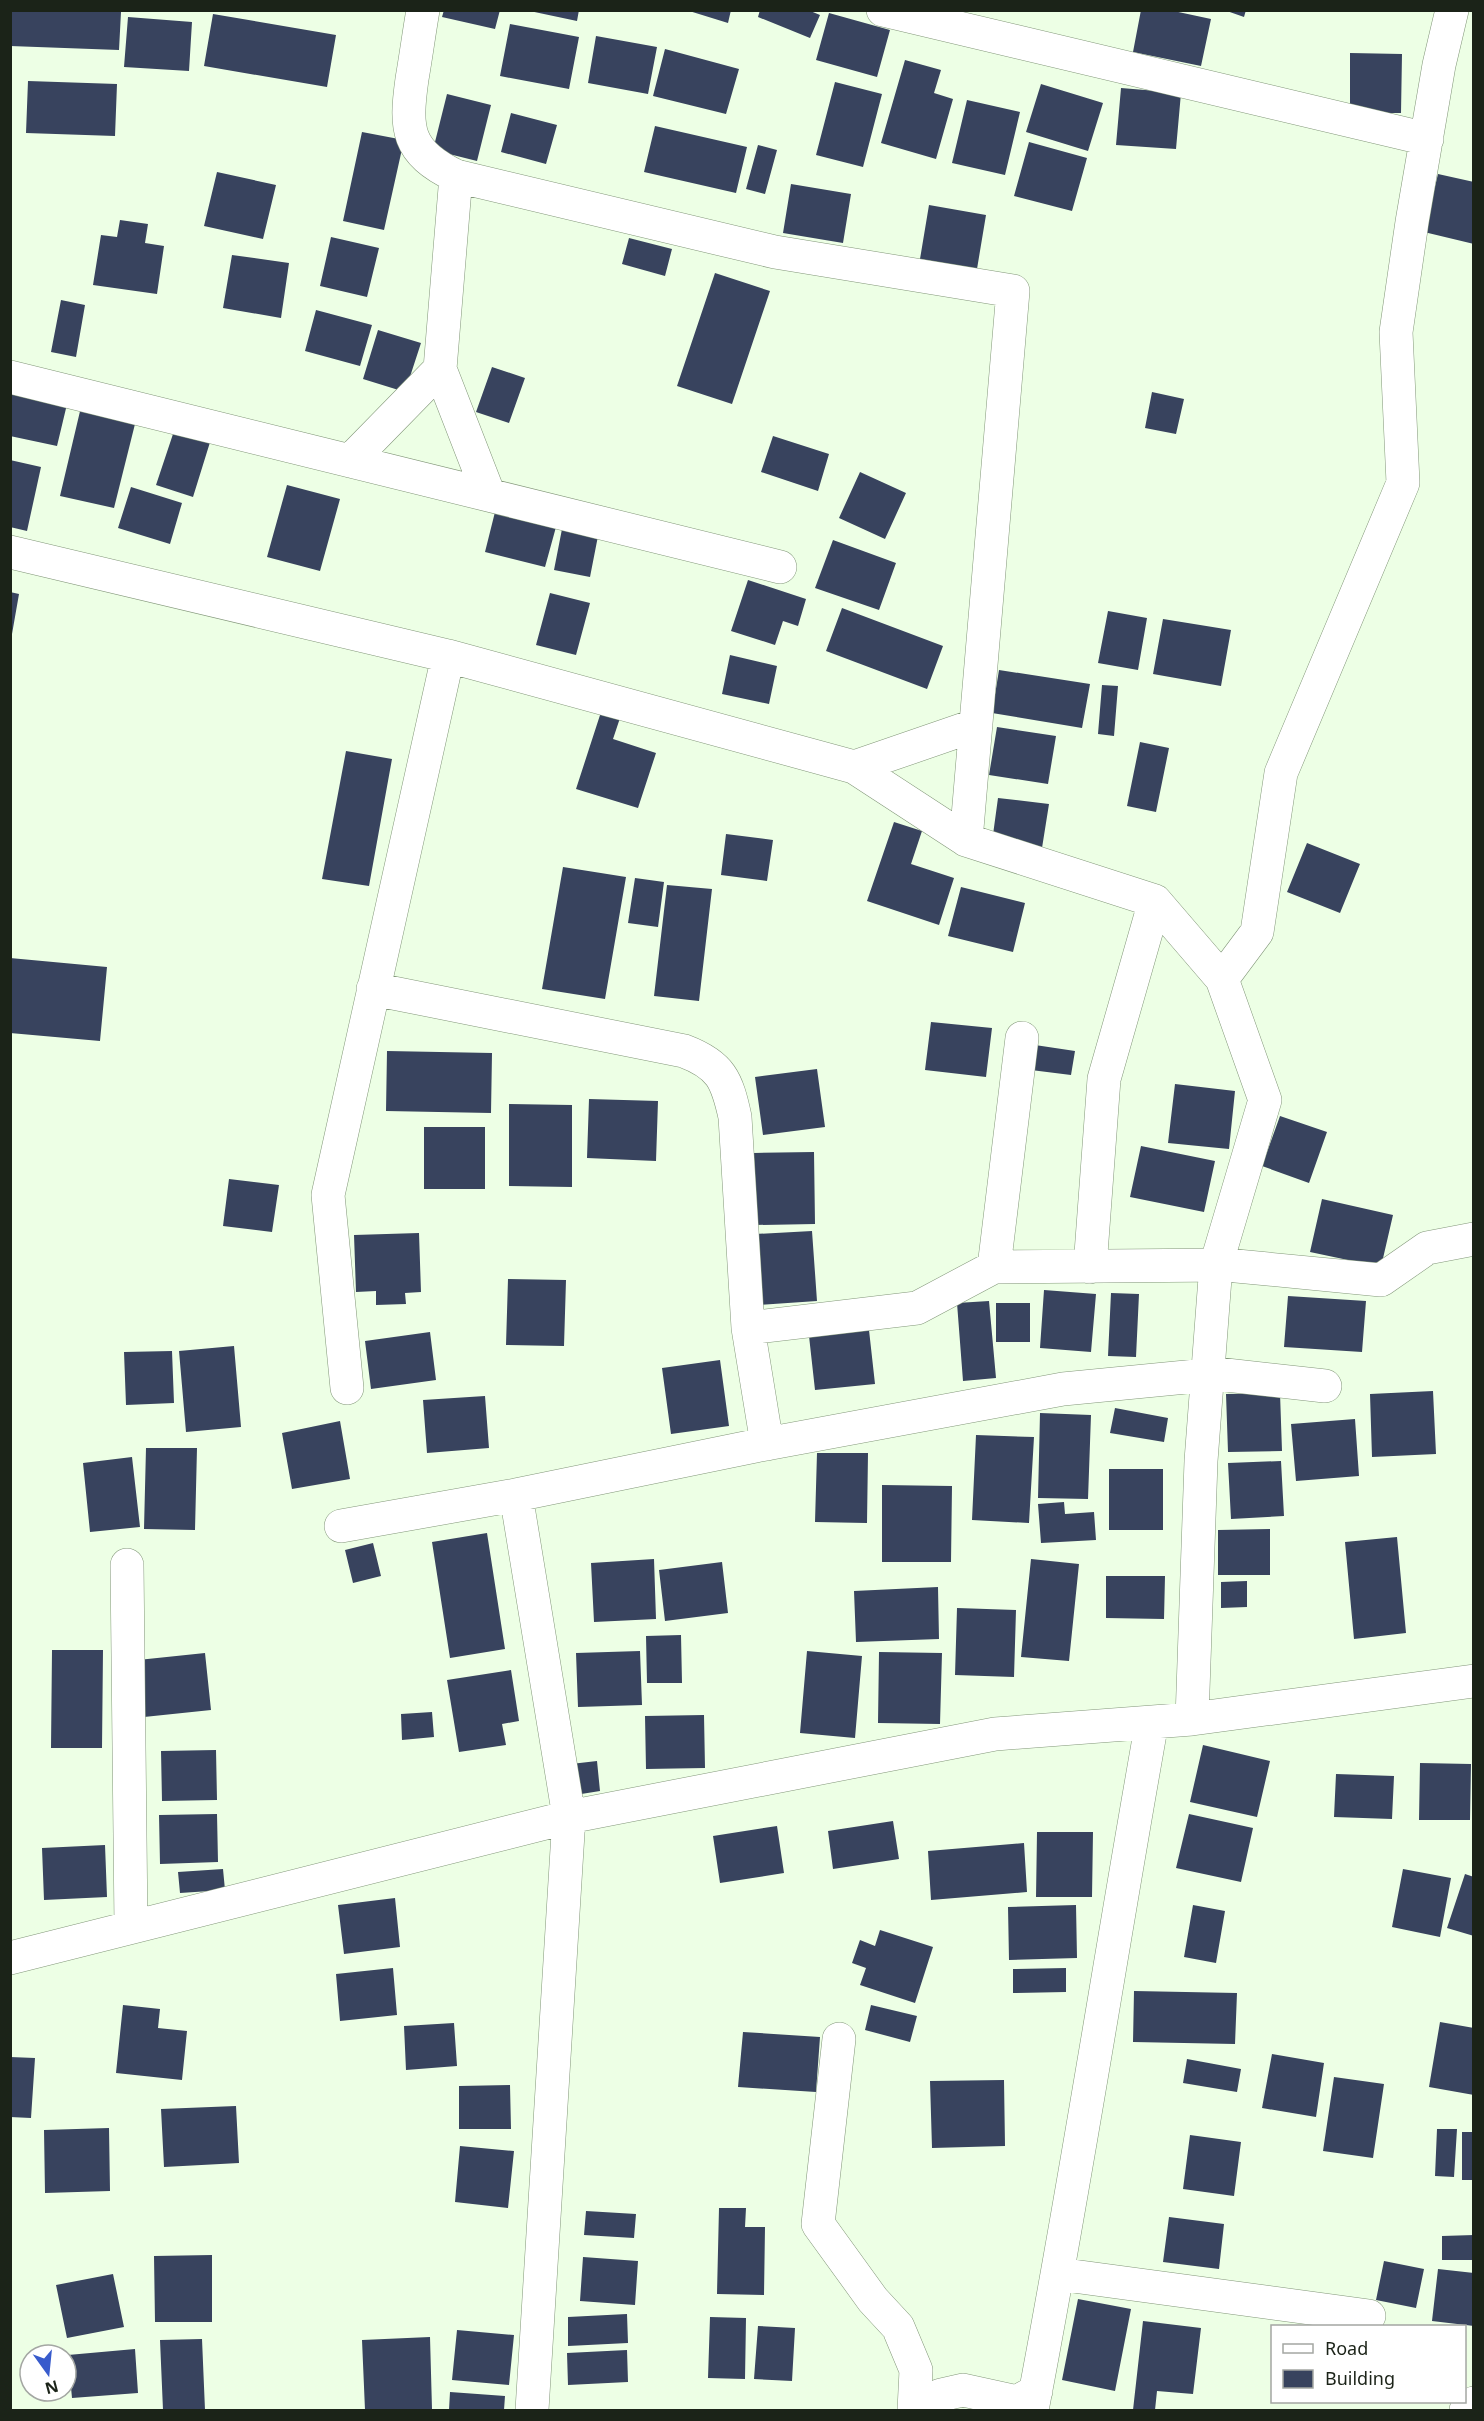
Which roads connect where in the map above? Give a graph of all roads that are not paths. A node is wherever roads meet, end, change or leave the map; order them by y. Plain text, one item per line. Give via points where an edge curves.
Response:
1 (423, 10) edge
2 (883, 10) edge
3 (1452, 10) edge
4 (1426, 139) junction
5 (456, 176) junction
6 (440, 369) junction
7 (10, 377) edge
8 (350, 461) junction
9 (489, 495) junction
10 (10, 552) edge
11 (780, 567) dead end
12 (448, 656) junction
13 (976, 725) junction
14 (854, 767) junction
15 (966, 840) junction
16 (1155, 901) junction
17 (1222, 979) junction
18 (373, 989) junction
19 (1023, 1038) dead end
20 (1473, 1239) edge
21 (1216, 1265) junction
22 (1090, 1266) junction
23 (994, 1267) junction
24 (748, 1328) junction
25 (1207, 1375) junction
26 (1326, 1386) dead end
27 (347, 1388) dead end
28 (767, 1444) junction
29 (516, 1495) junction
30 (341, 1526) dead end
31 (127, 1565) dead end
32 (1473, 1682) edge
33 (1192, 1719) junction
34 (1152, 1722) junction
35 (569, 1817) junction
36 (131, 1926) junction
37 (10, 1958) edge
38 (839, 2039) dead end
39 (1058, 2274) junction
40 (1369, 2316) dead end
41 (1034, 2401) edge
42 (1473, 2403) edge
43 (915, 2409) edge
44 (532, 2410) edge
45 (1466, 2410) edge

1 - 5 street via 406,118 417,147 434,166
2 - 4 street
3 - 4 street
4 - 17 street via 1396,332 1403,483 1281,773 1257,932
5 - 6 street
5 - 13 street via 775,252 1013,291
6 - 8 street
6 - 9 street
7 - 8 street
8 - 9 street
9 - 11 street
10 - 12 street
12 - 14 street
12 - 18 street
13 - 14 street
13 - 15 street
14 - 15 street
15 - 16 street
16 - 17 street
16 - 22 street via 1104,1079
17 - 21 street via 1265,1100
18 - 24 street via 684,1051 717,1068 729,1089 735,1117
18 - 27 street via 328,1195
19 - 23 street
20 - 21 street via 1427,1248 1381,1280
21 - 22 street
21 - 25 street
22 - 23 street
23 - 24 street via 917,1308
24 - 28 street
25 - 26 street
25 - 28 street via 1063,1389
25 - 33 street
28 - 29 street
29 - 30 street
29 - 35 street
31 - 36 street
32 - 33 street
33 - 34 street
34 - 35 street via 995,1734
34 - 39 street
35 - 36 street
35 - 44 street
36 - 37 street
38 - 43 street via 818,2224 873,2300 898,2327 916,2370
39 - 40 street
39 - 41 street
41 - 43 street via 1017,2402 963,2390 941,2395
42 - 45 street

